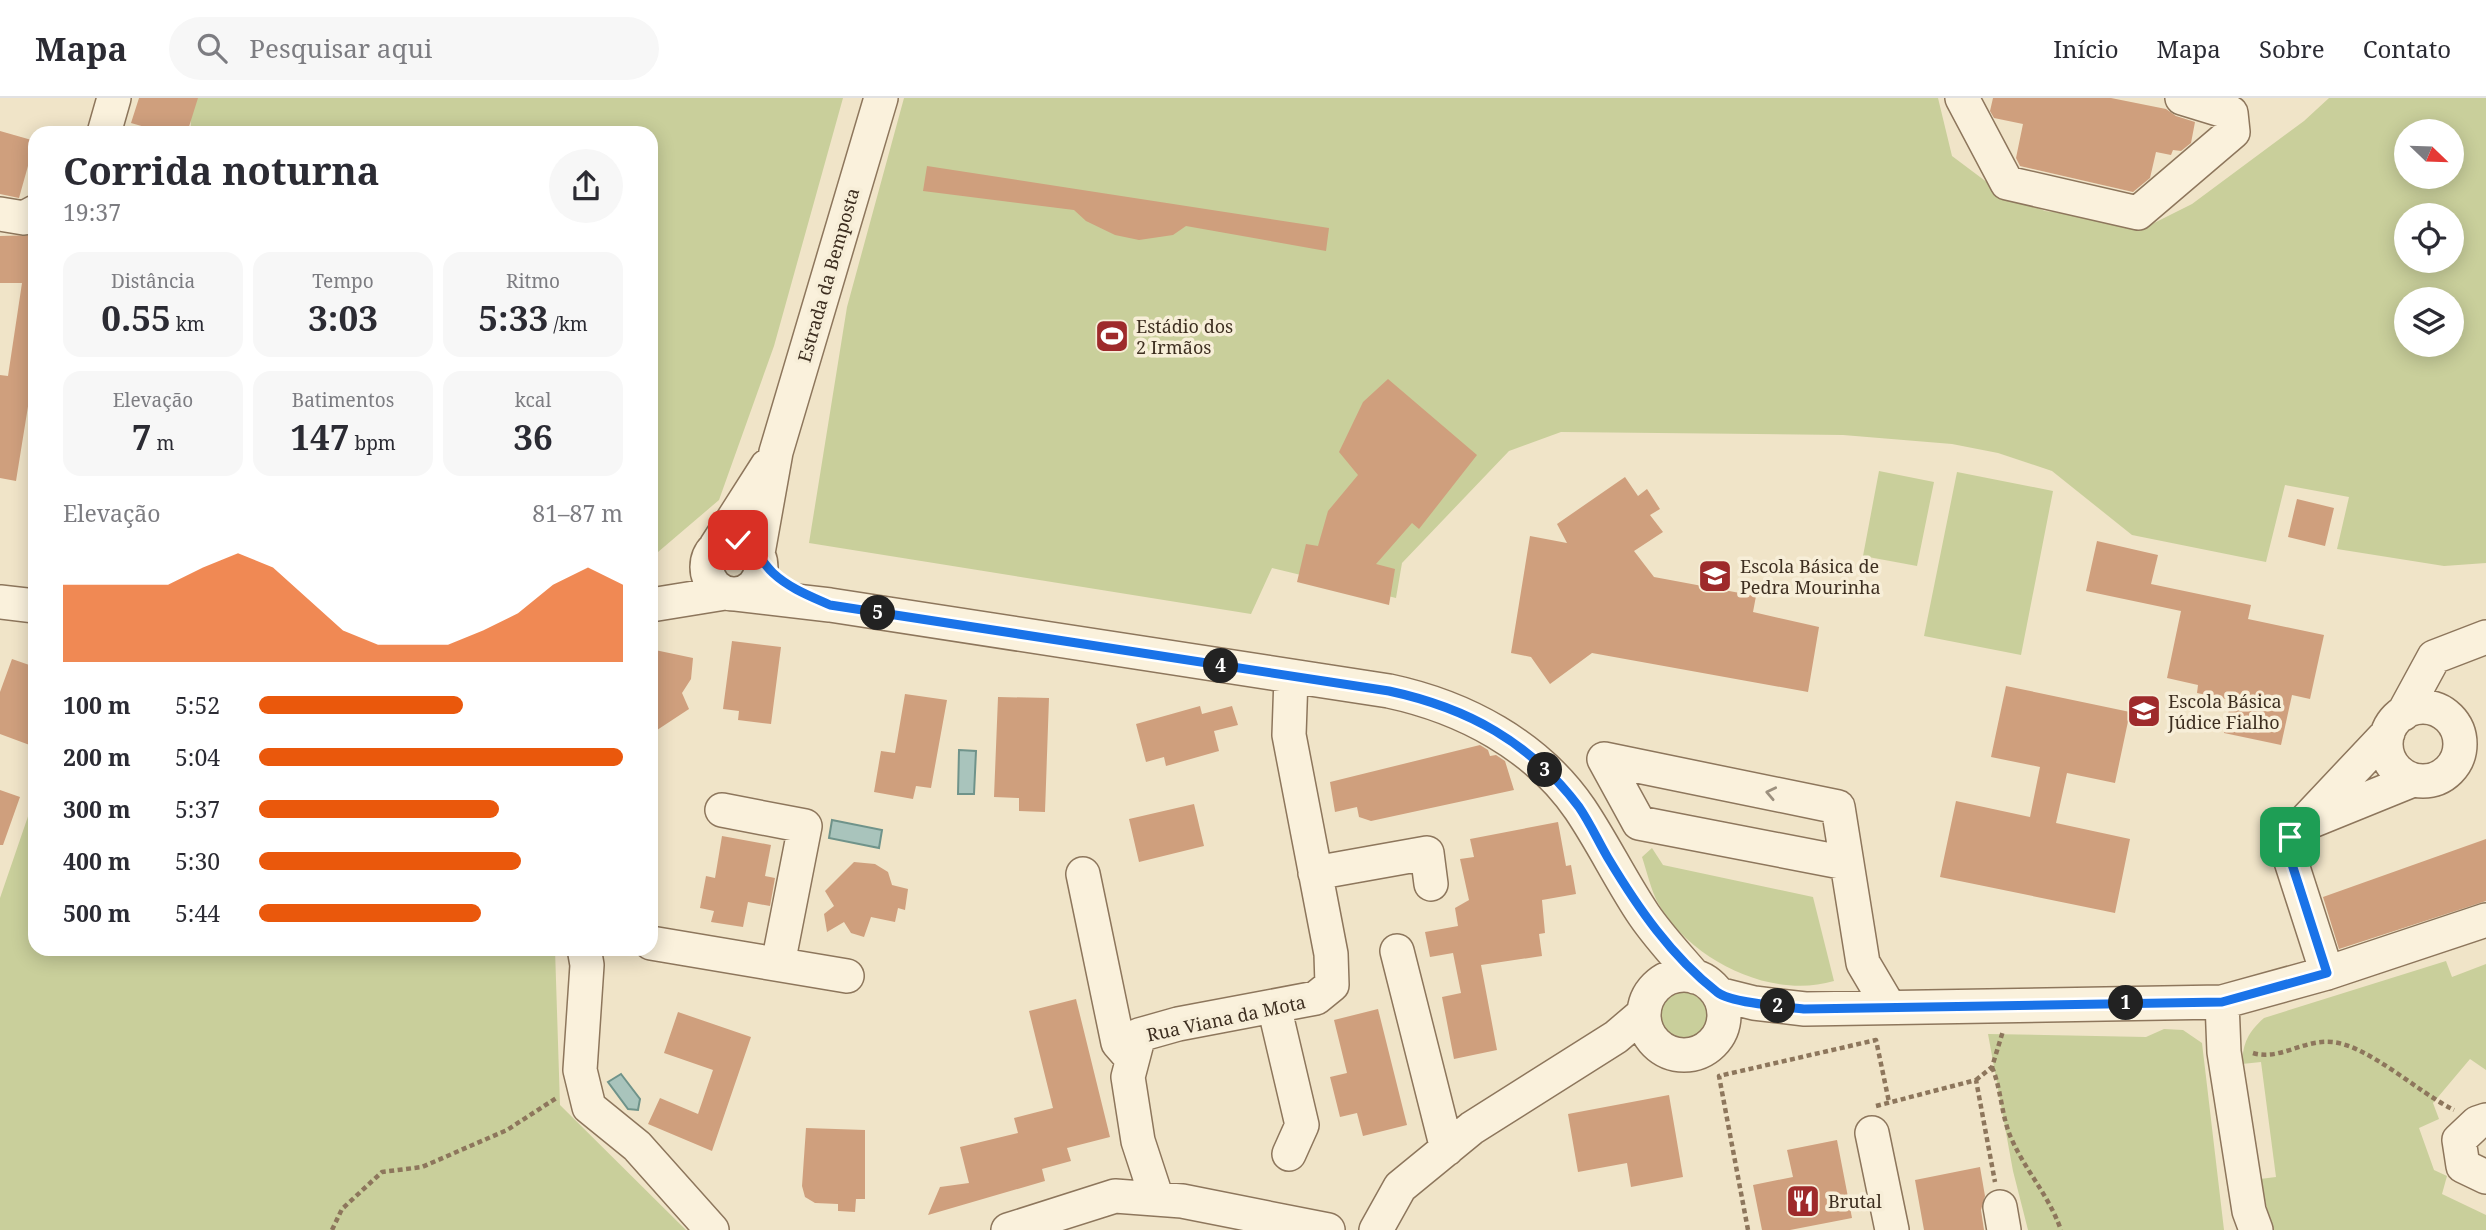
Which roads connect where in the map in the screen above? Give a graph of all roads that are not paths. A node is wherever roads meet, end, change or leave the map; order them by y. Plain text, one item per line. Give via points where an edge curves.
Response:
1 (114, 98) edge
2 (881, 98) edge
3 (1962, 98) edge
4 (2182, 98) edge
5 (106, 126) edge
6 (0, 214) edge
7 (28, 216) edge
8 (776, 452) junction
9 (712, 552) junction
10 (759, 557) junction
11 (731, 593) junction
12 (658, 597) edge
13 (0, 602) edge
14 (658, 602) edge
15 (28, 605) edge
16 (830, 605) junction
17 (2486, 637) edge
18 (2423, 674) junction
19 (1291, 677) junction
20 (2438, 710) junction
21 (2395, 723) junction
22 (2413, 780) junction
23 (722, 810) dead end
24 (1639, 823) junction
25 (2302, 825) junction
26 (1609, 859) junction
27 (1846, 863) junction
28 (1315, 873) junction
29 (1083, 874) dead end
30 (1432, 884) dead end
31 (2486, 920) edge
32 (658, 944) edge
33 (1397, 951) dead end
34 (585, 956) edge
35 (778, 964) junction
36 (2327, 973) junction
37 (847, 976) dead end
38 (1692, 983) junction
39 (2222, 1002) junction
40 (1274, 1006) junction
41 (1889, 1006) junction
42 (1805, 1009) junction
43 (1643, 1014) junction
44 (1718, 1036) junction
45 (1660, 1048) junction
46 (1132, 1059) junction
47 (1573, 1065) junction
48 (2480, 1123) edge
49 (1872, 1133) road end
50 (1447, 1149) junction
51 (1289, 1154) dead end
52 (2486, 1177) edge
53 (1157, 1199) junction
54 (712, 1230) edge
55 (1008, 1230) edge
56 (1328, 1230) edge
57 (1376, 1230) edge
58 (1892, 1230) edge
59 (2256, 1230) edge

1 - 5 street
2 - 8 street, Estrada da Bemposta
3 - 4 street via 2007,183 2138,213 2234,132 2231,113
6 - 7 street
8 - 9 street
8 - 10 street
9 - 10 street via 738,540
9 - 11 street via 708,575 717,588
9 - 12 street
10 - 11 street via 758,579 745,592
10 - 16 street via 786,583
11 - 14 street
11 - 16 street
13 - 15 street
16 - 19 street
17 - 18 street via 2434,657
18 - 20 street
18 - 21 street
19 - 26 street via 1408,695 1499,731 1550,774 1580,808
19 - 28 street, Rua Viana da Mota via 1289,735
20 - 21 street via 2426,708
20 - 22 street via 2448,717 2460,738 2456,762 2437,779
21 - 22 street via 2388,757 2402,775
21 - 25 street
22 - 25 street
23 - 35 street via 806,826
24 - 26 street
24 - 27 street
27 -> 24 street via 1838,807 1604,759
25 - 36 street via 2290,837 2288,852
26 - 38 street
27 - 41 street via 1863,963
28 - 30 street via 1427,853
28 - 40 street, Rua Viana da Mota via 1331,954 1332,985 1316,998
29 - 46 street via 1118,1043
31 - 36 street
32 - 35 street
33 - 50 street
34 - 54 street via 579,1070 589,1107 637,1146
35 - 37 street
36 - 39 street
38 - 42 street via 1754,1003
38 - 43 street via 1650,995
38 - 44 street via 1724,1015
39 - 41 street
39 - 59 street via 2224,1052 2249,1211
40 - 46 street, Rua Viana da Mota via 1139,1035
40 - 51 street via 1302,1125
41 - 42 street
42 - 44 street via 1768,1016
43 - 45 street via 1645,1027
43 - 47 street
44 - 45 street via 1698,1053 1672,1054
45 - 47 street
46 - 53 street, Rua Viana da Mota via 1128,1077 1138,1141
47 - 50 street via 1472,1128
48 - 52 street via 2459,1140 2461,1159 2463,1166
49 - 58 street
50 - 57 street via 1400,1187
53 - 55 street via 1115,1196
53 - 56 street

